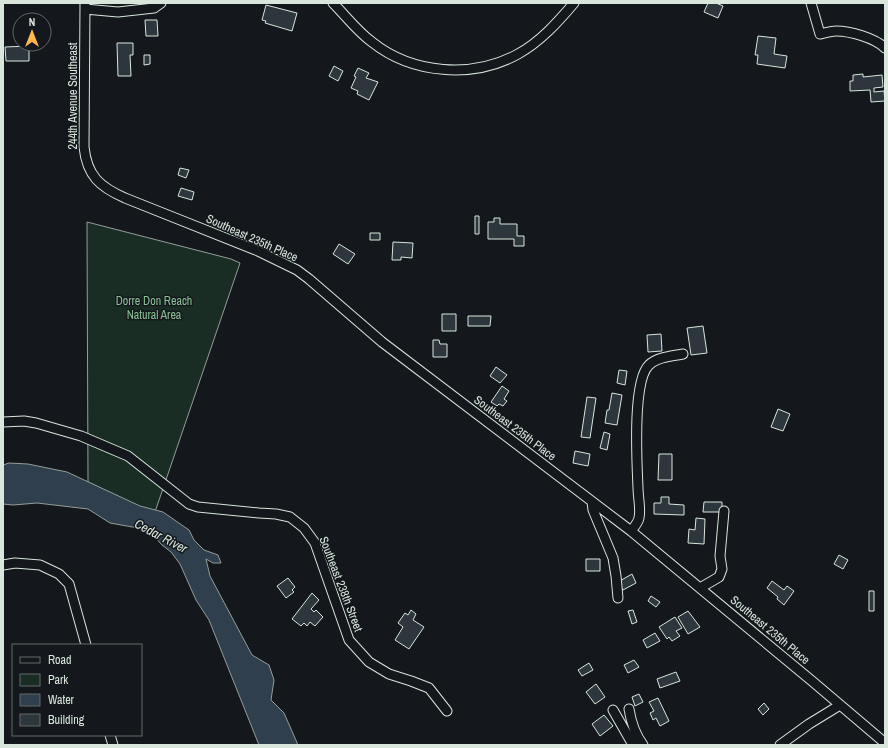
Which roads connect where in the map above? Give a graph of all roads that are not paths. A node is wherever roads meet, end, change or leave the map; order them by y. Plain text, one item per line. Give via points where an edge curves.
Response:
1 (161, 3) edge
2 (333, 3) edge
3 (574, 3) edge
4 (811, 3) edge
5 (85, 6) edge
6 (883, 45) edge
7 (100, 184) joint
8 (683, 354) dead end
9 (3, 422) edge
10 (592, 502) junction
11 (724, 511) dead end
12 (631, 531) junction
13 (3, 565) edge
14 (700, 588) junction
15 (618, 598) dead end
16 (86, 644) edge
17 (840, 705) junction
18 (629, 709) dead end
19 (613, 710) dead end
20 (447, 711) dead end
21 (885, 743) edge
22 (784, 744) edge
23 (633, 745) edge
24 (643, 745) edge

1 - 5 street via 154,8 118,12
2 - 3 street via 371,42 390,54 410,63 444,69 472,69 492,65 518,54 536,43
4 - 6 street via 820,34 846,32
5 - 7 street, 244th Avenue Southeast via 84,147 88,167
7 - 10 street, Southeast 235th Place via 125,198 258,251 297,270 382,342
8 - 12 street via 650,364 642,376 638,425 639,518
9 - 20 street, Southeast 238th Street via 36,423 81,436 128,456 194,506 290,517 304,528 315,543 349,640 369,662 389,674 428,688
10 - 12 street, Southeast 235th Place
10 - 15 street via 613,558
11 - 14 street via 720,556 722,569 719,577
12 - 14 street, Southeast 235th Place
13 - 16 street via 40,565 59,574 69,584
14 - 17 street, Southeast 235th Place
17 - 21 street, Southeast 235th Place
17 - 22 street via 809,724
18 - 24 street via 631,721
19 - 23 street

